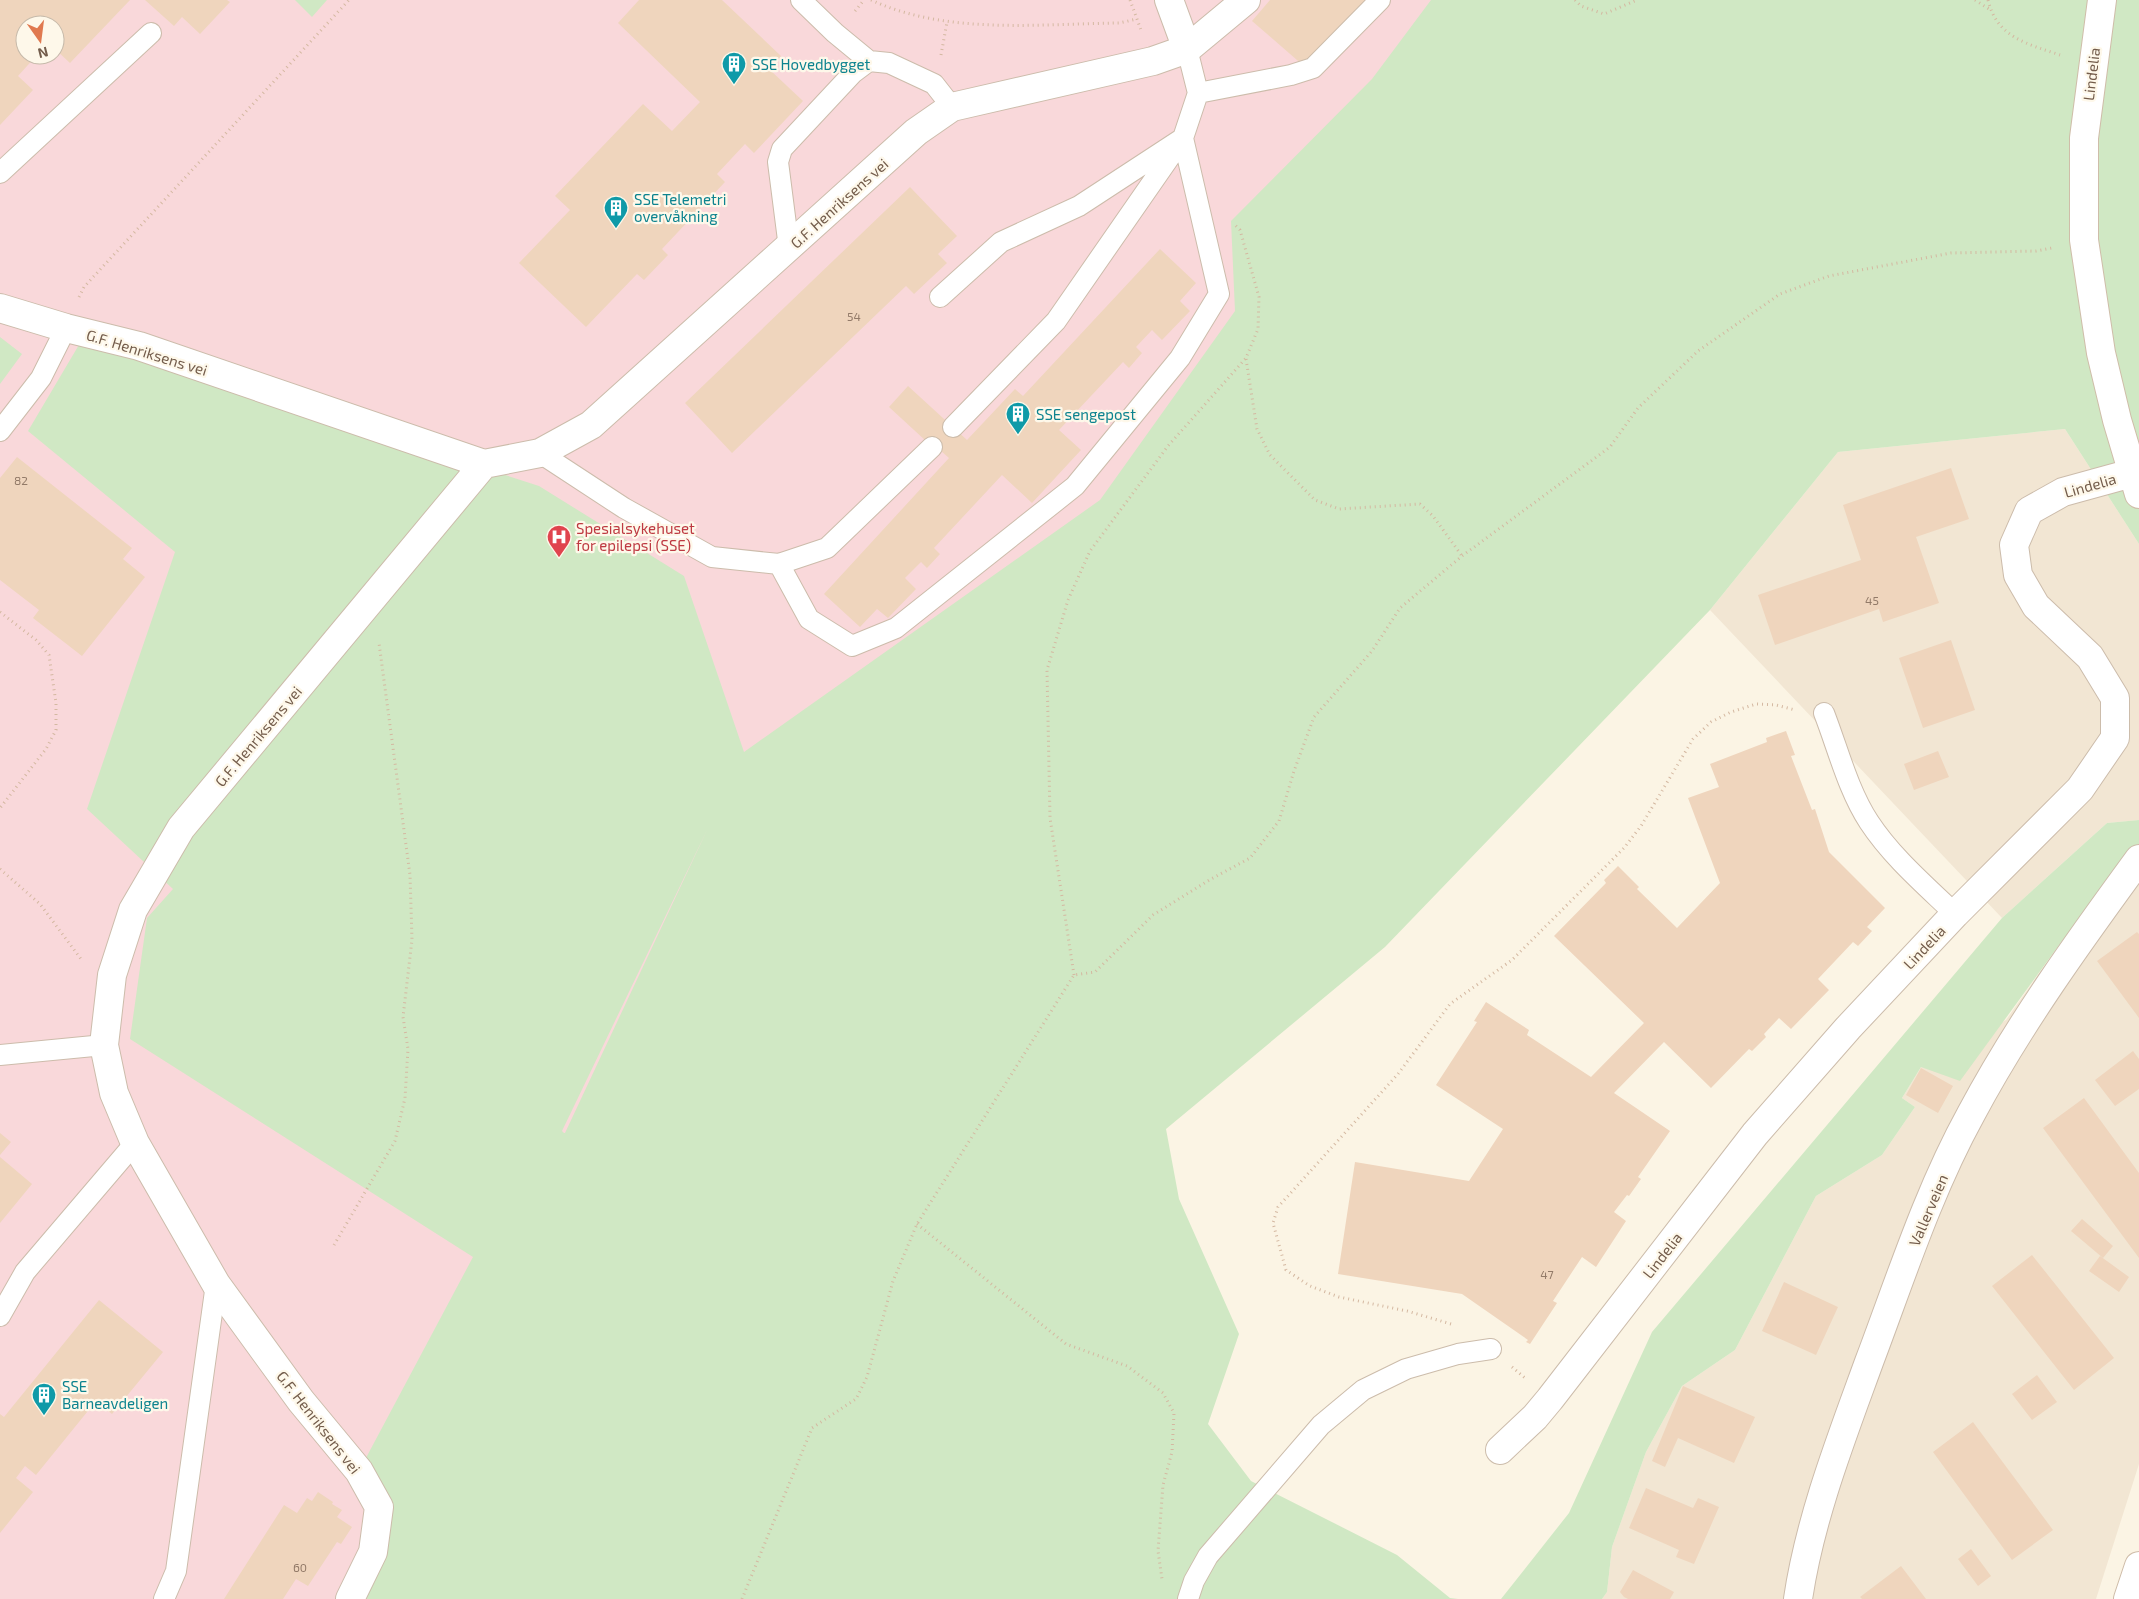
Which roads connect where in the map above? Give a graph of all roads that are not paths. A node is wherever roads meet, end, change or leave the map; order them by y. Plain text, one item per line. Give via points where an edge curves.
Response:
1 (800, 0) edge
2 (1169, 0) edge
3 (1246, 0) edge
4 (1380, 0) edge
5 (2102, 0) edge
6 (151, 33) dead end
7 (1187, 49) junction
8 (868, 61) junction
9 (1198, 93) junction
10 (952, 108) junction
11 (1183, 138) junction
12 (0, 173) edge
13 (789, 248) junction
14 (940, 296) dead end
15 (0, 308) edge
16 (66, 328) junction
17 (953, 427) dead end
18 (0, 431) edge
19 (932, 447) dead end
20 (540, 453) junction
21 (484, 464) junction
22 (2136, 484) edge
23 (779, 564) junction
24 (1824, 713) road end
25 (2139, 859) edge
26 (1955, 914) junction
27 (104, 1045) junction
28 (0, 1055) edge
29 (135, 1143) junction
30 (216, 1284) junction
31 (0, 1316) edge
32 (1491, 1349) road end
33 (1500, 1450) dead end
34 (2139, 1566) edge
35 (164, 1599) edge
36 (350, 1599) edge
37 (1188, 1599) edge
38 (1798, 1599) edge
39 (2128, 1599) edge

1 - 8 lane
2 - 7 street
3 - 7 street, G.F. Henriksens vei
4 - 9 lane via 1313,68
5 - 22 street, Lindelia via 2084,138 2084,240 2101,353
6 - 12 lane
7 - 9 lane
7 - 10 street, G.F. Henriksens vei via 1153,61
8 - 10 lane via 890,63 934,84
8 - 13 lane via 782,149 778,162
9 - 11 lane
10 - 13 street, G.F. Henriksens vei via 916,132
11 - 14 lane via 1079,206 1001,242
11 - 17 lane via 1056,321
11 - 23 lane via 1219,294 1180,358 1075,486 896,628 852,646 809,619
13 - 20 street, G.F. Henriksens vei via 590,425
15 - 16 street, G.F. Henriksens vei
16 - 18 lane, G.F. Henriksens vei via 41,378
16 - 21 street, G.F. Henriksens vei via 139,346
19 - 23 lane via 827,548
20 - 21 street, G.F. Henriksens vei
20 - 23 lane via 624,508 712,556
21 - 27 street, G.F. Henriksens vei via 181,828 133,910 112,975
22 - 26 street, Lindelia via 2063,492 2029,511 2014,545 2018,575 2036,606 2090,658 2115,698 2115,738 2080,789
24 - 26 lane via 1869,822 1887,847
25 - 38 street, Vallerveien via 2066,958 1970,1115 1926,1212 1838,1447 1803,1563
26 - 33 street, Lindelia via 1755,1134 1550,1399
27 - 28 lane
27 - 29 street, G.F. Henriksens vei via 114,1093
29 - 30 street, G.F. Henriksens vei
29 - 31 lane via 25,1272
30 - 35 lane via 176,1571
30 - 36 street, G.F. Henriksens vei via 301,1401 359,1471 379,1508 373,1552
32 - 37 lane via 1458,1354 1406,1369 1363,1390 1321,1425 1208,1556
34 - 39 street

